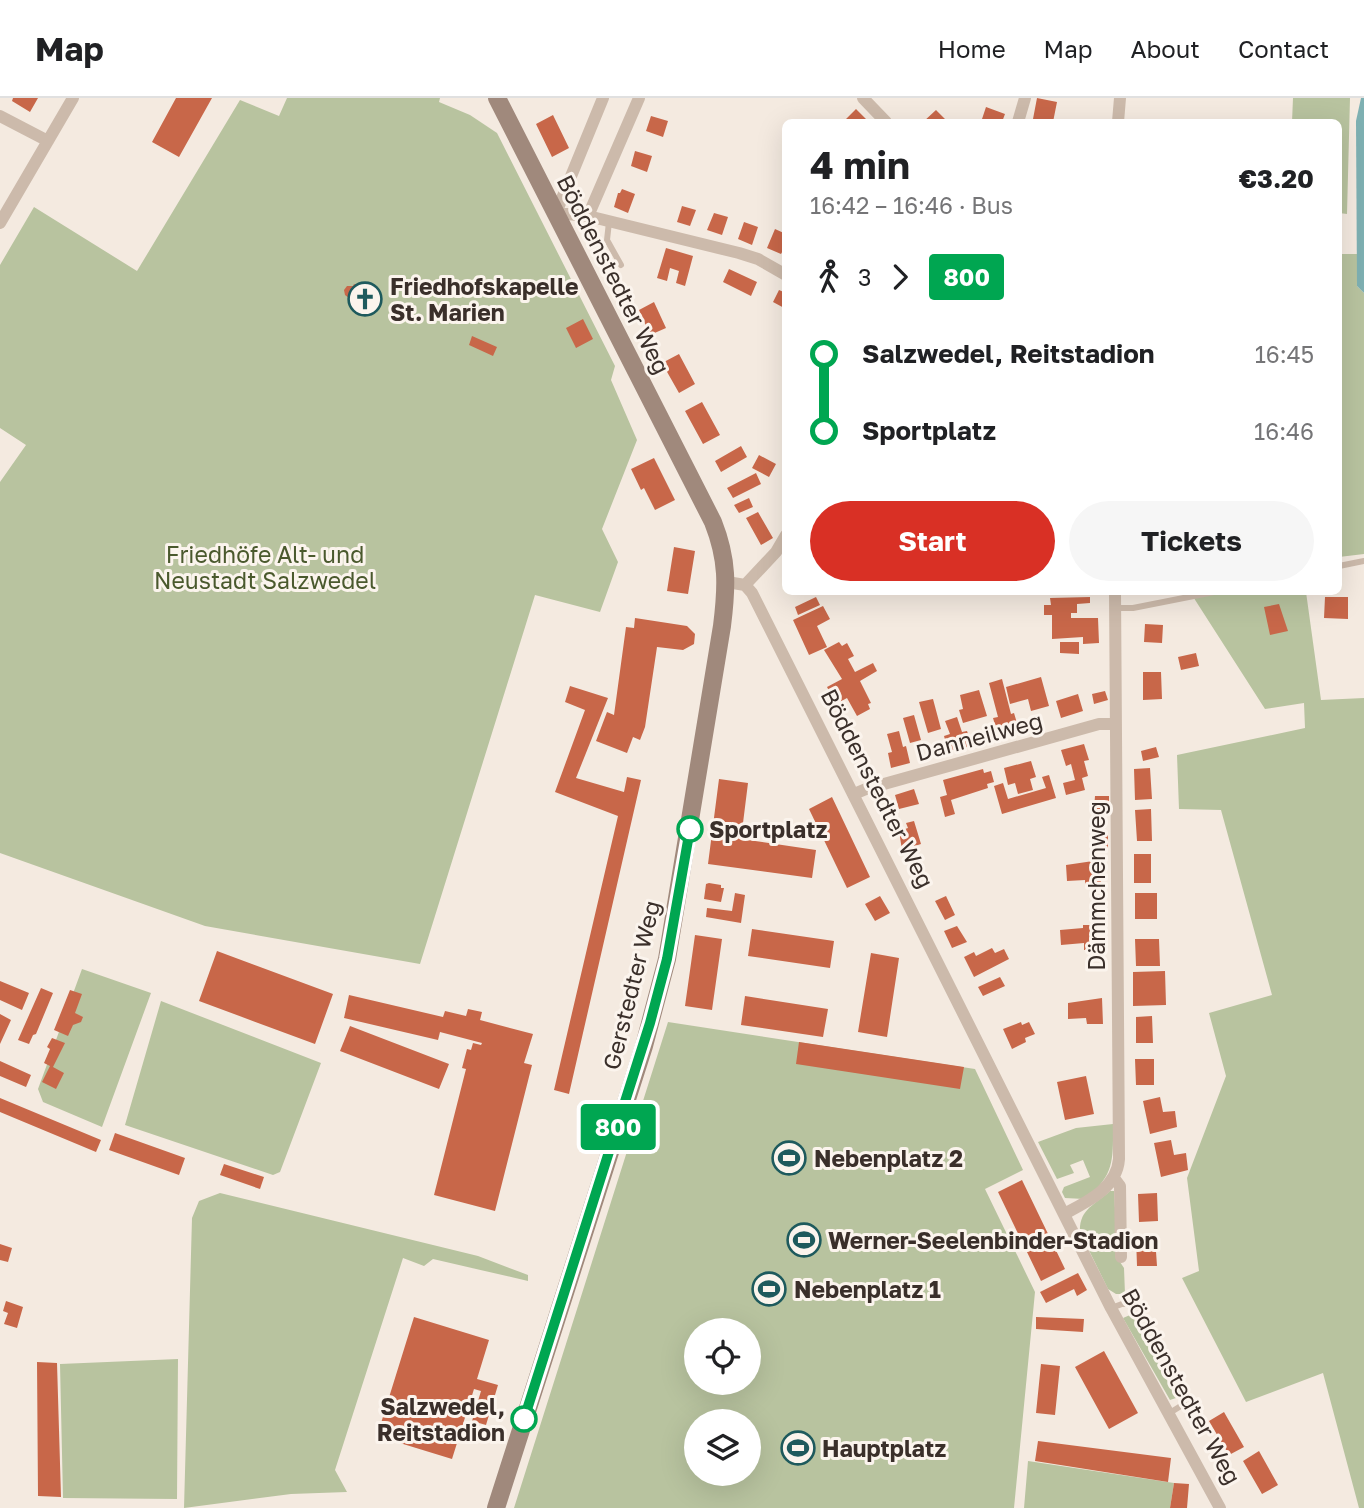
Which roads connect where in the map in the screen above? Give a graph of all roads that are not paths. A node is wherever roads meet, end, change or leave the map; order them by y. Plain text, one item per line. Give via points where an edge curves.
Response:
1 (73, 98) edge
2 (497, 98) edge
3 (603, 98) edge
4 (639, 98) edge
5 (863, 98) edge
6 (1025, 98) edge
7 (1120, 98) edge
8 (0, 116) edge
9 (883, 119) edge
10 (1019, 119) edge
11 (1118, 119) edge
12 (48, 141) junction
13 (555, 213) junction
14 (588, 216) junction
15 (609, 221) junction
16 (0, 223) edge
17 (621, 265) dead end
18 (782, 273) edge
19 (782, 541) edge
20 (1364, 561) edge
21 (1342, 565) edge
22 (736, 584) junction
23 (1115, 595) edge
24 (1199, 595) edge
25 (1116, 608) junction
26 (1116, 724) junction
27 (854, 794) junction
28 (1114, 1178) junction
29 (1064, 1214) junction
30 (1121, 1258) dead end
31 (1138, 1304) dead end
32 (1111, 1308) junction
33 (1185, 1404) dead end
34 (1168, 1414) junction
35 (496, 1508) edge
36 (1220, 1508) edge

1 - 12 street
2 - 13 street, Böddenstedter Weg
3 - 13 street
4 - 14 street
5 - 9 street
6 - 10 street
7 - 11 street
8 - 12 street
12 - 16 street
13 - 14 street
13 - 22 street, Böddenstedter Weg via 713,522
14 - 15 street
15 - 17 lane via 607,240
15 - 18 street via 751,257
19 - 22 street via 776,552
20 - 21 lane
22 - 27 street, Böddenstedter Weg via 752,593
22 - 35 street, Gerstedter Weg via 720,639 667,959 644,1046
23 - 25 street, Dämmchenweg
24 - 25 lane
25 - 26 street, Dämmchenweg
26 - 27 street, Danneilweg via 1099,724
26 - 28 street, Dämmchenweg via 1119,1139
27 - 29 street, Böddenstedter Weg
28 - 29 street via 1091,1200
28 - 30 street, Dämmchenweg via 1120,1186
29 - 32 street, Böddenstedter Weg
31 - 32 lane
32 - 34 street, Böddenstedter Weg
33 - 34 lane
34 - 36 street, Böddenstedter Weg

